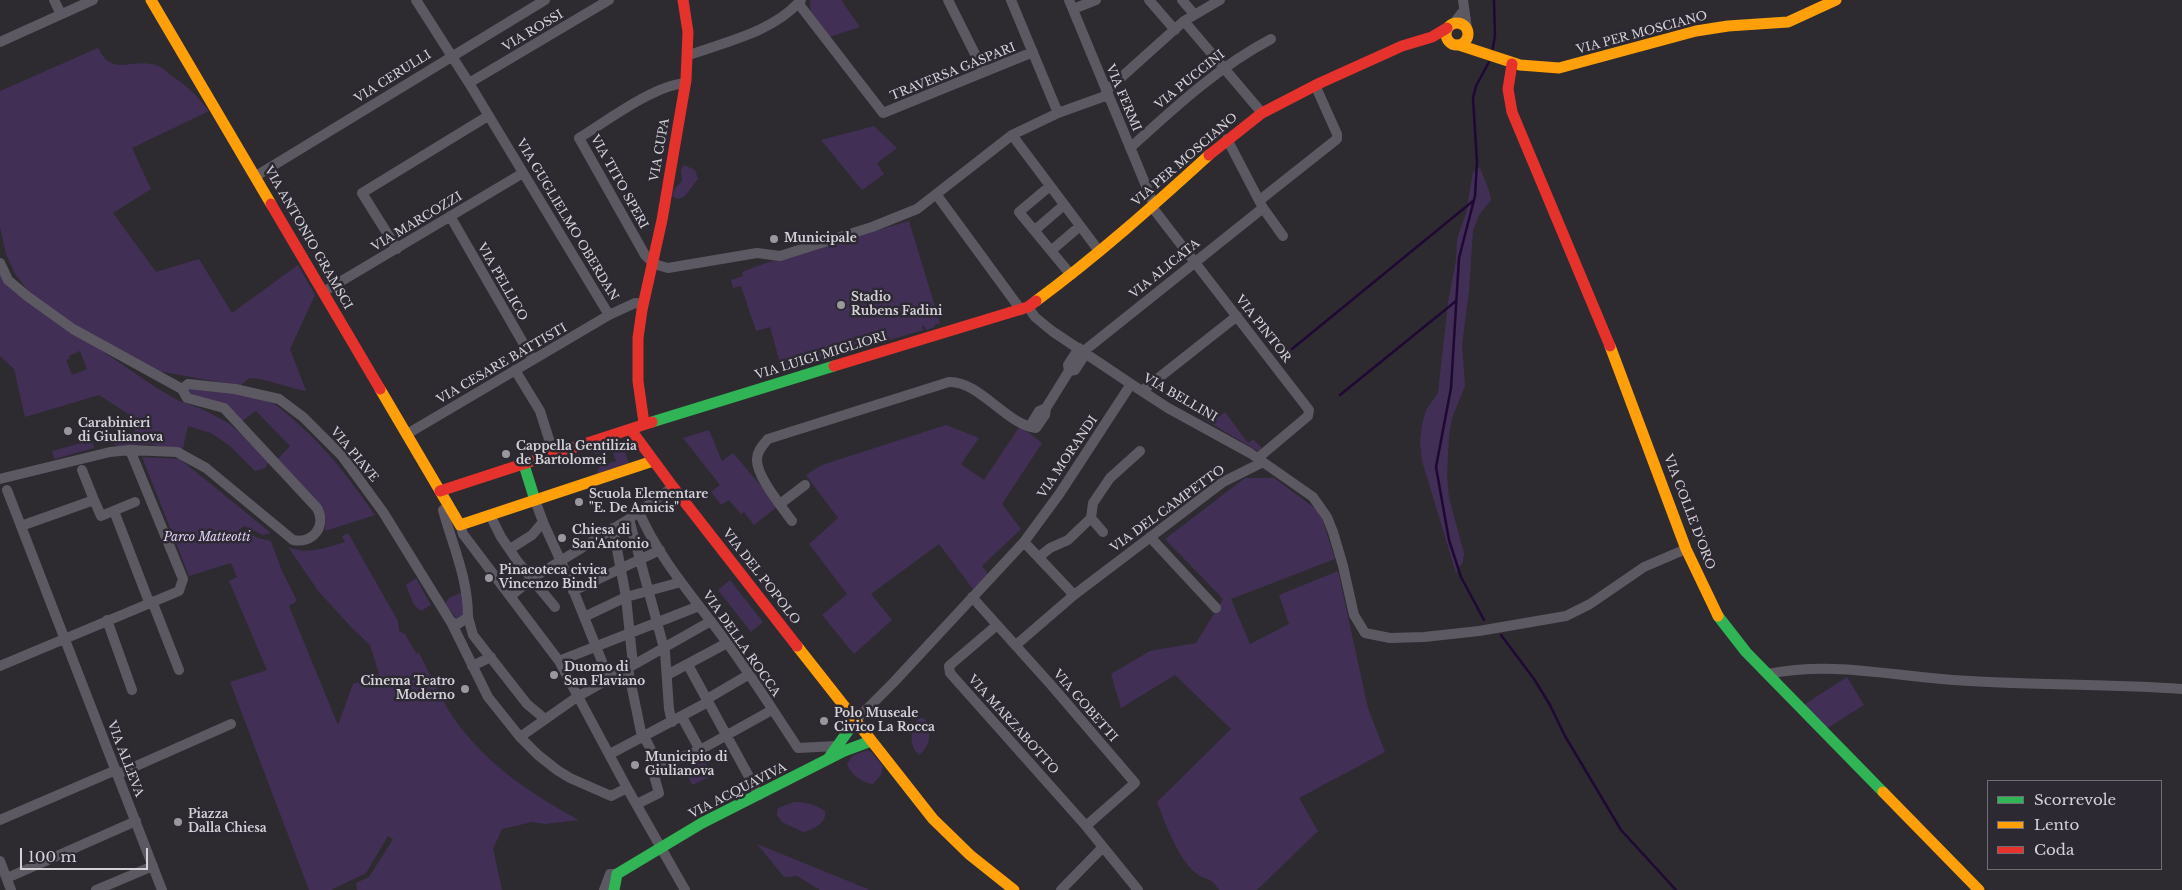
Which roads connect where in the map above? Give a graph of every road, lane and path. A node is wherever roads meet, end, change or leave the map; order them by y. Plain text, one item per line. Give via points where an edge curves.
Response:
1 (54, 0) edge
2 (92, 0) edge
3 (151, 0) edge
4 (416, 0) edge
5 (545, 0) edge
6 (609, 0) edge
7 (683, 0) edge
8 (948, 0) edge
9 (1011, 0) edge
10 (1096, 0) edge
11 (1149, 0) edge
12 (1182, 0) edge
13 (1220, 0) edge
14 (1836, 0) edge
15 (800, 2) edge
16 (1071, 5) edge
17 (1464, 5) edge
18 (61, 14) junction
19 (1194, 14) junction
20 (1184, 21) junction
21 (1451, 25) junction
22 (1175, 30) junction
23 (1467, 31) junction
24 (1432, 37) junction
25 (1271, 39) dead end
26 (0, 42) edge
27 (1454, 43) junction
28 (1033, 52) junction
29 (1482, 54) junction
30 (689, 55) junction
31 (452, 56) junction
32 (1512, 64) junction
33 (1222, 68) junction
34 (984, 72) junction
35 (469, 83) junction
36 (686, 83) junction
37 (1315, 85) junction
38 (1107, 93) junction
39 (1058, 113) junction
40 (1262, 113) junction
41 (488, 116) junction
42 (1012, 135) junction
43 (1227, 139) junction
44 (1130, 148) junction
45 (523, 173) junction
46 (256, 176) junction
47 (1050, 186) junction
48 (936, 194) junction
49 (1261, 204) junction
50 (1064, 205) junction
51 (1153, 206) junction
52 (450, 216) junction
53 (1080, 226) junction
54 (1035, 230) junction
55 (1283, 236) dead end
56 (397, 249) junction
57 (1052, 250) junction
58 (1099, 251) junction
59 (1194, 262) junction
60 (0, 263) edge
61 (654, 264) junction
62 (1072, 275) junction
63 (323, 292) junction
64 (644, 304) junction
65 (1024, 308) junction
66 (609, 315) junction
67 (1237, 316) junction
68 (1083, 351) junction
69 (533, 360) junction
70 (516, 370) junction
71 (1131, 384) junction
72 (182, 389) junction
73 (1142, 391) junction
74 (644, 423) junction
75 (631, 430) junction
76 (407, 434) junction
77 (130, 450) junction
78 (1140, 451) dead end
79 (554, 455) junction
80 (1260, 460) junction
81 (653, 461) junction
82 (524, 465) junction
83 (82, 470) dead end
84 (0, 479) edge
85 (805, 485) dead end
86 (673, 487) junction
87 (7, 490) dead end
88 (440, 491) junction
89 (94, 500) junction
90 (535, 500) junction
91 (136, 502) dead end
92 (780, 504) junction
93 (443, 510) junction
94 (114, 511) junction
95 (639, 512) junction
96 (490, 515) junction
97 (1091, 518) junction
98 (630, 519) junction
99 (792, 521) dead end
100 (543, 522) junction
101 (460, 524) junction
102 (21, 526) junction
103 (613, 528) junction
104 (1103, 532) dead end
105 (1150, 537) junction
106 (1024, 542) junction
107 (510, 549) junction
108 (1686, 549) junction
109 (455, 550) junction
110 (660, 550) junction
111 (1039, 557) junction
112 (640, 558) junction
113 (560, 560) junction
114 (621, 567) junction
115 (531, 579) junction
116 (681, 582) junction
117 (573, 591) junction
118 (648, 591) junction
119 (1074, 595) junction
120 (511, 596) junction
121 (626, 597) junction
122 (972, 597) junction
123 (151, 602) junction
124 (699, 606) junction
125 (555, 607) dead end
126 (1216, 608) dead end
127 (468, 617) junction
128 (584, 617) junction
129 (107, 620) junction
130 (711, 621) junction
131 (451, 622) junction
132 (656, 623) junction
133 (997, 625) junction
134 (630, 632) junction
135 (64, 638) junction
136 (727, 643) junction
137 (595, 646) junction
138 (1016, 646) junction
139 (664, 648) junction
140 (491, 657) junction
141 (559, 661) junction
142 (688, 665) junction
143 (0, 666) edge
144 (472, 666) junction
145 (631, 667) junction
146 (179, 670) dead end
147 (1768, 674) junction
148 (667, 675) junction
149 (748, 675) junction
150 (609, 679) junction
151 (2182, 689) edge
152 (132, 690) dead end
153 (577, 697) junction
154 (707, 699) junction
155 (839, 699) junction
156 (772, 710) junction
157 (545, 719) junction
158 (677, 720) junction
159 (232, 724) dead end
160 (859, 725) junction
161 (726, 735) junction
162 (520, 737) junction
163 (642, 737) junction
164 (871, 741) junction
165 (840, 748) junction
166 (700, 750) junction
167 (610, 754) junction
168 (659, 766) junction
169 (117, 772) junction
170 (627, 788) junction
171 (760, 795) junction
172 (637, 804) junction
173 (0, 820) edge
174 (136, 821) junction
175 (1086, 826) junction
176 (661, 846) junction
177 (1102, 848) junction
178 (0, 861) edge
179 (153, 866) junction
180 (617, 874) junction
181 (6, 878) junction
182 (11, 890) edge
183 (96, 890) edge
184 (162, 890) edge
185 (604, 890) edge
186 (614, 890) edge
187 (685, 890) edge
188 (1014, 890) edge
189 (1061, 890) edge
190 (1138, 890) edge
191 (1980, 890) edge

1 - 18 street
2 - 18 street
3 - 46 street, VIA ANTONIO GRAMSCI
4 - 31 street, VIA GUGLIELMO OBERDAN
5 - 31 street, VIA CERULLI
6 - 35 street, VIA ROSSI
7 - 30 street, VIA CUPA via 688,15
8 - 34 street
9 - 28 street
10 - 16 street
11 - 22 street
12 - 19 street
13 - 19 street
14 - 32 street, VIA PER MOSCIANO via 1788,22 1696,31 1569,66 1536,68
15 - 30 street via 770,25
15 - 34 street, TRAVERSA GASPARI via 883,113
16 - 38 street, VIA FERMI
17 - 21 street
17 - 23 street
18 - 26 street
19 - 20 street
20 - 22 street
20 - 33 street
21 - 23 street via 1461,24
21 - 24 street, VIA PER MOSCIANO
21 - 27 street via 1446,36
22 - 38 street
23 - 27 street via 1465,42
23 - 29 street
24 - 27 street, VIA PER MOSCIANO
24 - 37 street, VIA PER MOSCIANO via 1402,46
25 - 33 street, VIA PUCCINI
27 - 29 street, VIA PER MOSCIANO
28 - 34 street, TRAVERSA GASPARI
28 - 39 street
29 - 32 street, VIA PER MOSCIANO
30 - 36 street, VIA CUPA
31 - 35 street, VIA GUGLIELMO OBERDAN
31 - 46 street, VIA CERULLI
32 - 108 street, VIA COLLE D'ORO via 1508,89 1512,112 1620,369
33 - 40 street
33 - 44 street, VIA PUCCINI
35 - 41 street, VIA GUGLIELMO OBERDAN
36 - 61 street, VIA CUPA
36 - 61 street, VIA TITO SPERI via 656,92 578,138 645,255
37 - 40 street, VIA PER MOSCIANO
37 - 49 street, VIA ALICATA via 1337,139
38 - 39 street
38 - 44 street, VIA FERMI
39 - 42 street
40 - 43 street, VIA PER MOSCIANO
41 - 45 street, VIA GUGLIELMO OBERDAN
41 - 56 street via 362,192
42 - 47 street
42 - 48 street
43 - 49 street
43 - 51 street, VIA PER MOSCIANO
44 - 51 street, VIA FERMI
45 - 52 street, VIA MARCOZZI
45 - 66 street, VIA GUGLIELMO OBERDAN
46 - 63 street, VIA ANTONIO GRAMSCI
47 - 50 street
47 - 54 street via 1019,212
48 - 61 street via 917,209 897,218 780,256 757,253 668,268
48 - 65 street, VIA BELLINI
49 - 55 street
49 - 59 street, VIA ALICATA
50 - 53 street
50 - 54 street
51 - 58 street, VIA PER MOSCIANO
51 - 59 street, VIA PINTOR
52 - 56 street, VIA MARCOZZI
52 - 69 street, VIA PELLICO
53 - 57 street
53 - 58 street
54 - 57 street
56 - 63 street, VIA MARCOZZI
57 - 62 street
58 - 62 street, VIA PER MOSCIANO
59 - 67 street, VIA PINTOR
59 - 68 street, VIA ALICATA
60 - 72 street via 8,280 73,329
61 - 64 street, VIA CUPA
62 - 65 street, VIA PER MOSCIANO
63 - 76 street, VIA ANTONIO GRAMSCI
64 - 66 street, VIA GUGLIELMO OBERDAN via 635,303
64 - 74 street via 637,356
65 - 68 street, VIA BELLINI
65 - 74 street, VIA LUIGI MIGLIORI
66 - 69 street, VIA CESARE BATTISTI
67 - 73 street
67 - 80 street, VIA PINTOR via 1309,410 1308,416
68 - 71 street, VIA BELLINI
68 - 92 street, VIA ALICATA via 1075,370 1069,371 1046,408 1038,411 1030,426 962,383 949,382 768,439 760,448 758,469
69 - 70 street, VIA CESARE BATTISTI
70 - 76 street, VIA CESARE BATTISTI
70 - 79 street via 540,411
71 - 73 street, VIA BELLINI
71 - 106 street, VIA MORANDI
72 - 77 street via 186,398 224,408 317,508 321,519 315,534 305,542 293,540 206,468 177,452
72 - 131 street, VIA PIAVE via 188,384 235,389 279,399 303,417 342,456 383,512
73 - 80 street, VIA BELLINI
74 - 75 street, VIA LUIGI MIGLIORI
75 - 79 street, VIA LUIGI MIGLIORI
75 - 81 street, VIA DEL POPOLO
76 - 88 street, VIA ANTONIO GRAMSCI
77 - 84 street via 91,456
77 - 123 street via 183,579 178,591
78 - 97 street via 1110,478 1093,503
79 - 82 street, VIA LUIGI MIGLIORI
80 - 105 street, VIA DEL CAMPETTO via 1223,482
80 - 108 street via 1306,491 1319,504 1333,532 1344,566 1354,615 1365,633 1390,638 1424,637 1566,616 1590,604 1644,567
81 - 86 street, VIA DEL POPOLO
81 - 90 street
82 - 88 street, VIA LUIGI MIGLIORI
82 - 90 street
83 - 89 street
85 - 92 street
86 - 95 street
86 - 155 street, VIA DEL POPOLO
87 - 102 street, VIA ALLEVA
88 - 93 street
88 - 101 street, VIA ANTONIO GRAMSCI
89 - 94 street via 101,516
89 - 102 street
90 - 96 street
90 - 100 street
91 - 94 street
92 - 99 street
93 - 101 street
93 - 109 street
94 - 123 street
95 - 98 street
95 - 110 street, VIA DELLA ROCCA
96 - 101 street
96 - 107 street
97 - 104 street
97 - 111 street via 1068,540
98 - 103 street
98 - 112 street
100 - 107 street via 532,535
100 - 113 street
101 - 109 street via 455,536
101 - 120 street via 462,534
102 - 135 street, VIA ALLEVA
103 - 113 street
103 - 114 street
105 - 119 street, VIA DEL CAMPETTO
105 - 126 street
106 - 111 street
106 - 122 street
107 - 115 street
108 - 147 street, VIA COLLE D'ORO via 1720,620
109 - 127 street via 466,583
110 - 112 street
110 - 116 street, VIA DELLA ROCCA
111 - 119 street
112 - 114 street
112 - 118 street
113 - 115 street
113 - 117 street
114 - 117 street
114 - 121 street
115 - 120 street
115 - 125 street
116 - 118 street
116 - 124 street, VIA DELLA ROCCA
117 - 128 street
118 - 121 street
118 - 132 street
119 - 138 street, VIA DEL CAMPETTO
120 - 141 street
121 - 128 street
121 - 134 street
122 - 133 street, VIA GOBETTI
122 - 160 street
123 - 129 street
123 - 146 street
124 - 130 street, VIA DELLA ROCCA
124 - 132 street
127 - 131 street via 458,624
127 - 140 street via 471,630
128 - 137 street
129 - 135 street
129 - 152 street
130 - 136 street, VIA DELLA ROCCA
130 - 139 street
131 - 144 street, VIA PIAVE
132 - 134 street
132 - 139 street
133 - 138 street, VIA GOBETTI
133 - 175 street, VIA MARZABOTTO via 949,666 950,674
134 - 137 street
134 - 145 street
135 - 143 street
135 - 169 street, VIA ALLEVA
136 - 142 street
136 - 149 street, VIA DELLA ROCCA
137 - 141 street
137 - 150 street
138 - 175 street, VIA GOBETTI via 1135,783
139 - 145 street
139 - 148 street
140 - 144 street
140 - 157 street via 527,704
141 - 153 street
142 - 148 street
142 - 154 street
144 - 162 street, VIA PIAVE via 488,697
145 - 150 street
145 - 163 street
147 - 151 street via 1828,668 1942,679
147 - 191 street, VIA COLLE D'ORO
148 - 158 street via 669,709
149 - 154 street
149 - 156 street, VIA DELLA ROCCA
150 - 153 street
153 - 157 street
153 - 167 street
154 - 158 street via 706,703
154 - 161 street
155 - 160 street, VIA DEL POPOLO
155 - 165 street
156 - 161 street
156 - 165 street, VIA DELLA ROCCA via 798,748
157 - 162 street
158 - 163 street
158 - 166 street
159 - 169 street
160 - 164 street, VIA DEL POPOLO
160 - 165 street, VIA ACQUAVIVA via 854,742
161 - 166 street
161 - 171 street
162 - 170 street, VIA PIAVE via 538,756 570,778 612,796
163 - 167 street
163 - 168 street
164 - 165 street, VIA ACQUAVIVA
164 - 188 street, VIA DEL POPOLO via 933,819
165 - 171 street, VIA ACQUAVIVA via 827,761
166 - 168 street
167 - 170 street
168 - 172 street via 653,772 659,793
169 - 173 street
169 - 174 street, VIA ALLEVA
170 - 172 street
171 - 176 street, VIA ACQUAVIVA
172 - 176 street
174 - 179 street, VIA ALLEVA
174 - 181 street
175 - 177 street, VIA MARZABOTTO
176 - 180 street, VIA ACQUAVIVA
176 - 187 street
177 - 189 street
177 - 190 street, VIA MARZABOTTO
178 - 181 street
179 - 183 street
179 - 184 street, VIA ALLEVA
180 - 185 street via 610,874
180 - 186 street
181 - 182 street

